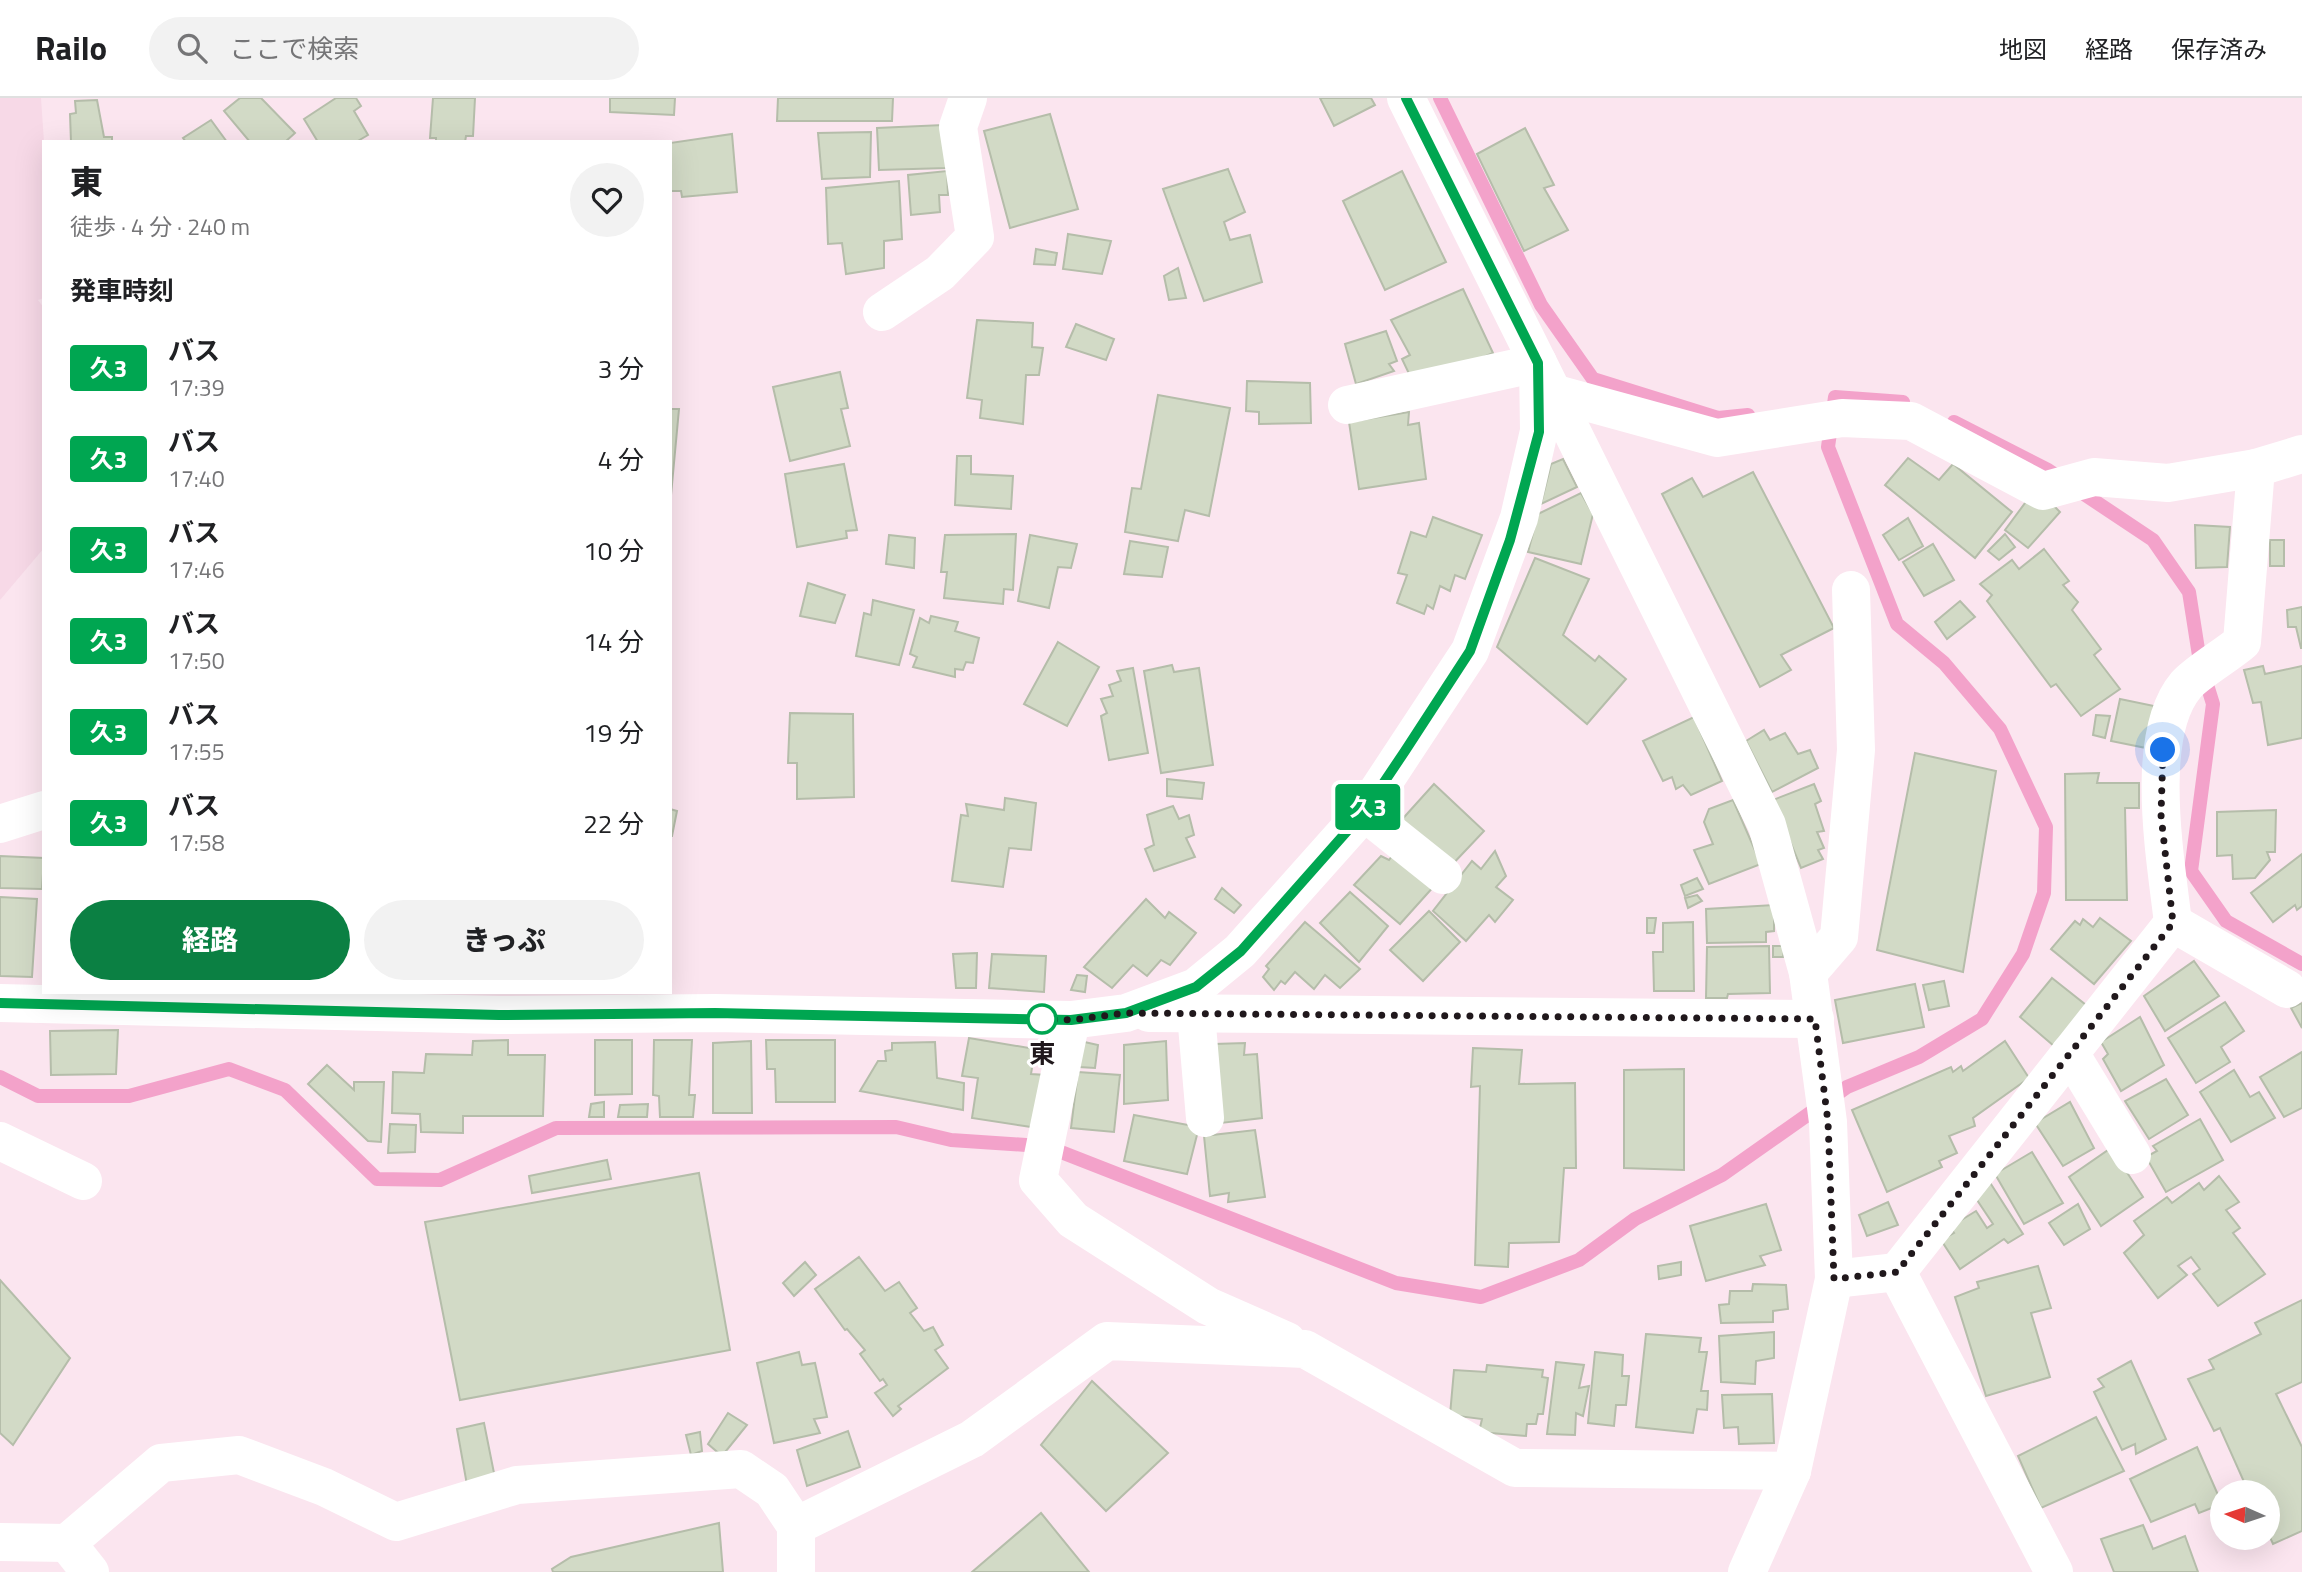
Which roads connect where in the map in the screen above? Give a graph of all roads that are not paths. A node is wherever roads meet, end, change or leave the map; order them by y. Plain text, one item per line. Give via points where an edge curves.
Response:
1 (968, 98) edge
2 (1406, 98) edge
3 (882, 312) dead end
4 (1546, 378) junction
5 (1347, 405) dead end
6 (2302, 454) edge
7 (2256, 468) junction
8 (1851, 590) dead end
9 (42, 811) edge
10 (1364, 812) junction
11 (0, 824) edge
12 (1443, 875) dead end
13 (2173, 923) junction
14 (1808, 973) junction
15 (2287, 989) dead end
16 (0, 1003) edge
17 (1126, 1013) junction
18 (1196, 1014) junction
19 (1815, 1019) junction
20 (1071, 1020) junction
21 (2070, 1053) junction
22 (1205, 1118) dead end
23 (0, 1141) edge
24 (2132, 1155) dead end
25 (83, 1181) dead end
26 (1897, 1272) junction
27 (1834, 1279) junction
28 (1305, 1349) junction
29 (1792, 1471) junction
30 (796, 1527) junction
31 (0, 1542) edge
32 (67, 1543) junction
33 (90, 1572) edge
34 (796, 1572) edge
35 (1746, 1572) edge
36 (2054, 1572) edge

1 - 3 street via 958,127 975,237 940,273
2 - 4 street
4 - 5 street
4 - 7 street via 1717,438 1828,420 1911,421 2043,491 2094,477 2168,483
4 - 10 street via 1524,493 1470,651
4 - 14 street via 1767,825
6 - 7 street
7 - 13 street via 2242,642 2186,685 2164,729 2161,815
8 - 14 street via 1856,750 1839,937
9 - 11 street
10 - 12 street
10 - 17 street via 1241,951 1196,987
13 - 15 street
13 - 21 street
14 - 19 street
16 - 20 street via 499,1015 715,1013
17 - 18 street
17 - 20 street
18 - 19 street
18 - 22 street
19 - 27 street via 1828,1122
20 - 28 street via 1038,1180 1073,1220 1209,1306
21 - 24 street
21 - 26 street
23 - 25 street
26 - 27 street
26 - 36 street
27 - 29 street
28 - 29 street via 1515,1468
28 - 30 street via 1107,1341 972,1439
29 - 35 street
30 - 32 street via 772,1490 741,1469 517,1485 396,1522 324,1487 239,1455 161,1463
30 - 34 street
31 - 32 street
32 - 33 street

